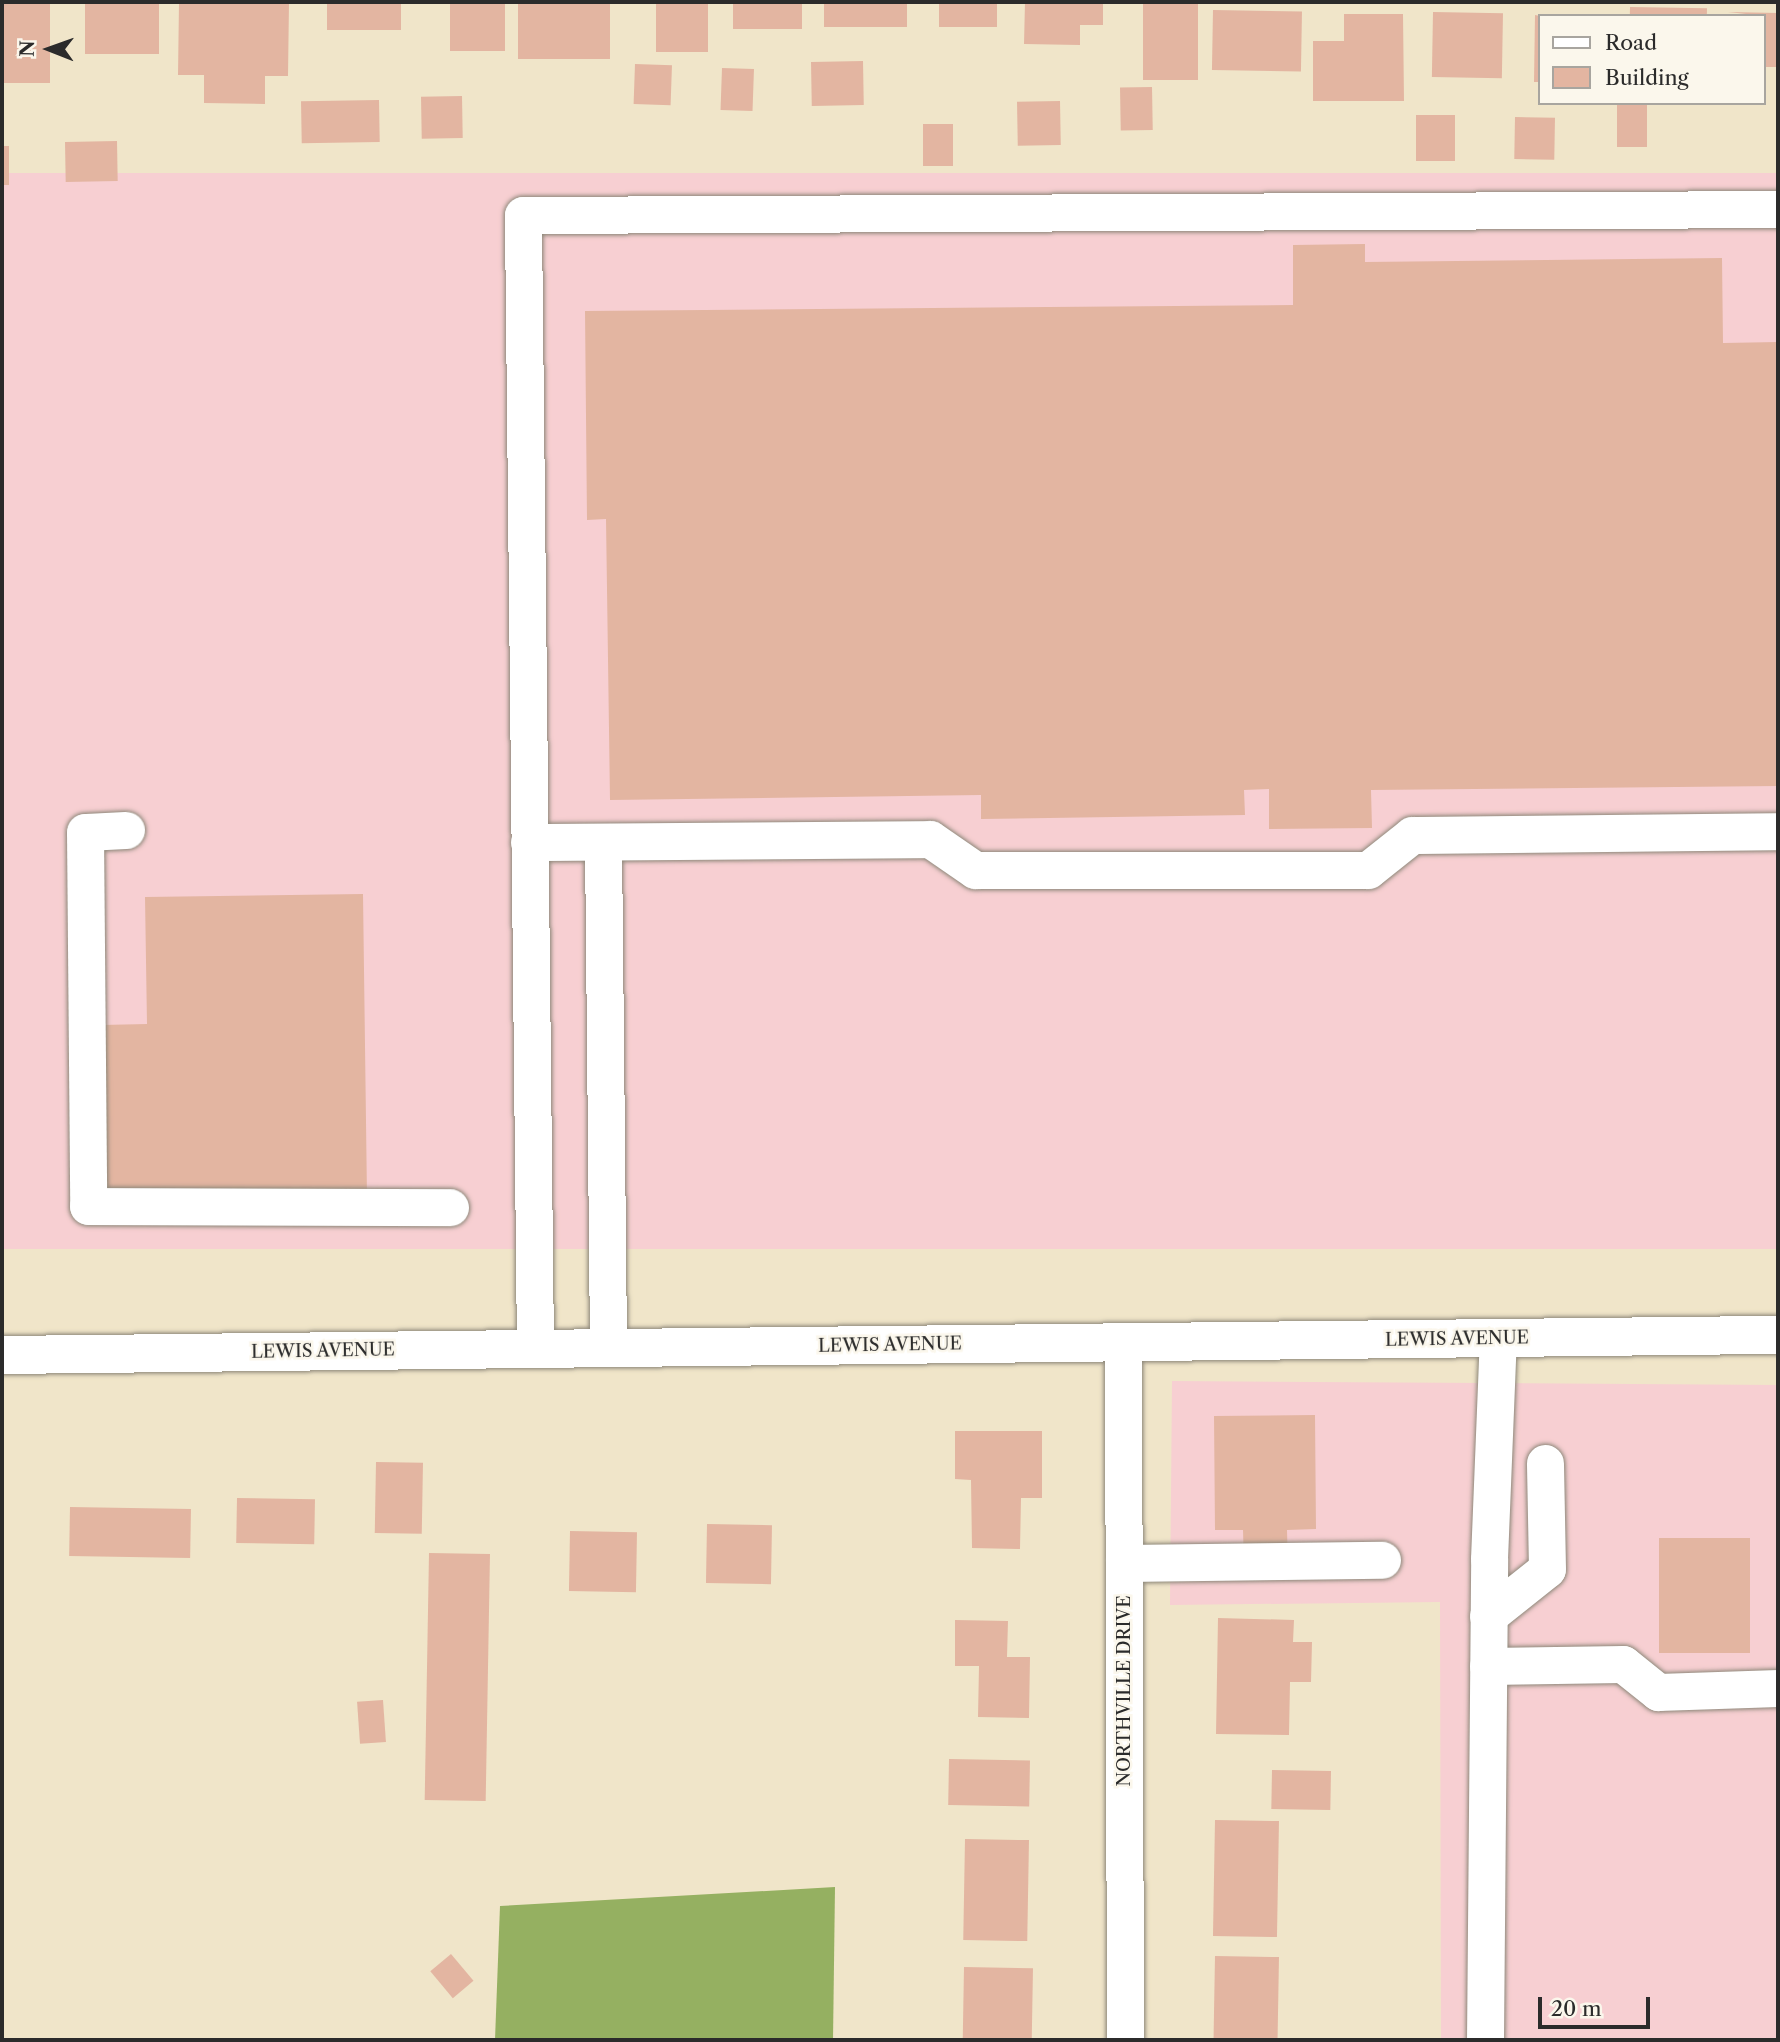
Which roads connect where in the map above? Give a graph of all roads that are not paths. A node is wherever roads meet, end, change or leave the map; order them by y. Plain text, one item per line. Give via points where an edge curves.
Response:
1 (1778, 209) edge
2 (126, 830) dead end
3 (1778, 831) edge
4 (530, 842) junction
5 (603, 842) junction
6 (450, 1207) dead end
7 (1778, 1335) edge
8 (1497, 1338) junction
9 (1124, 1342) junction
10 (608, 1348) junction
11 (536, 1349) junction
12 (2, 1355) edge
13 (1545, 1463) dead end
14 (1382, 1560) dead end
15 (1124, 1563) junction
16 (1488, 1616) junction
17 (1488, 1666) junction
18 (1778, 1688) edge
19 (1125, 2040) edge
20 (1485, 2040) edge

1 - 4 street via 523,215
2 - 6 street via 85,832 88,1206
3 - 5 street via 1412,835 1368,870 975,870 929,839
4 - 5 street
4 - 11 street
5 - 10 street
7 - 8 main road, LEWIS AVENUE
8 - 9 main road, LEWIS AVENUE
8 - 16 street
9 - 10 main road, LEWIS AVENUE
9 - 15 street, NORTHVILLE DRIVE
10 - 11 main road, LEWIS AVENUE
11 - 12 main road, LEWIS AVENUE
13 - 16 street via 1547,1569
14 - 15 street
15 - 19 street, NORTHVILLE DRIVE
16 - 17 street
17 - 18 street via 1623,1664 1658,1692
17 - 20 street

